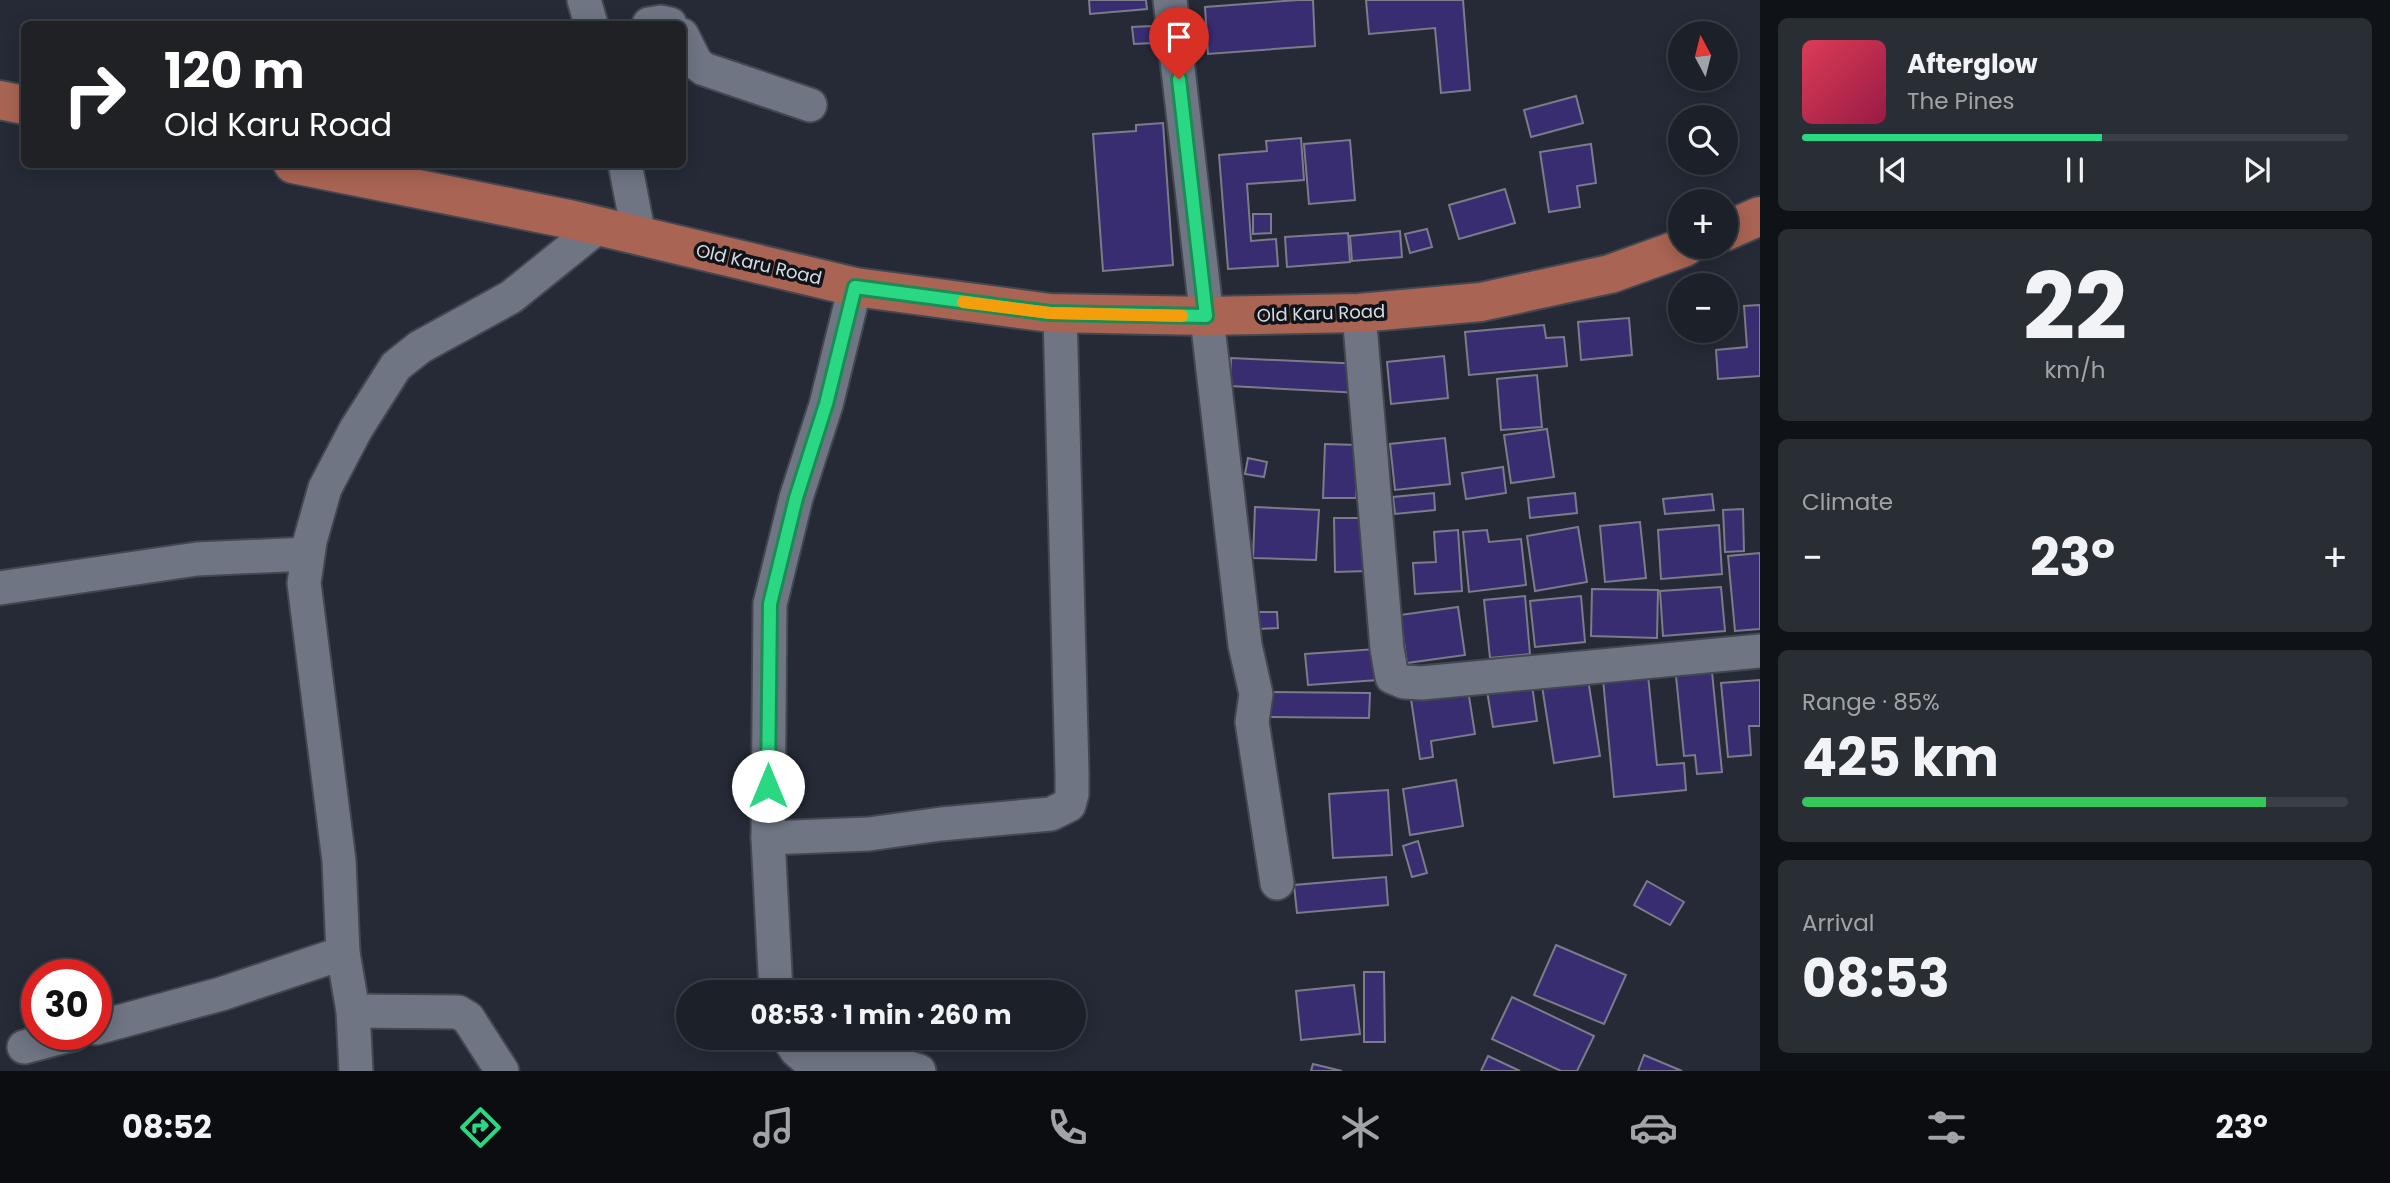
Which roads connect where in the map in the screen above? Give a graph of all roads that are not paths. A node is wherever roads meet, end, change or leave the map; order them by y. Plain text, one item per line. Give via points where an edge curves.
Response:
1 (584, 0) edge
2 (1170, 0) edge
3 (590, 21) edge
4 (686, 43) edge
5 (0, 100) edge
6 (21, 105) edge
7 (810, 105) dead end
8 (321, 168) edge
9 (626, 168) edge
10 (599, 226) junction
11 (639, 236) junction
12 (1668, 253) edge
13 (855, 287) junction
14 (1060, 313) junction
15 (1359, 313) junction
16 (1206, 316) junction
17 (307, 554) junction
18 (0, 588) edge
19 (1760, 651) edge
20 (768, 838) junction
21 (1277, 883) dead end
22 (343, 953) junction
23 (775, 980) edge
24 (353, 1011) junction
25 (112, 1024) edge
26 (796, 1050) edge
27 (356, 1071) edge
28 (502, 1071) edge
29 (919, 1071) edge

1 - 3 street
2 - 16 street
4 - 7 street via 704,69
5 - 6 main road
8 - 10 main road, Old Karu Road
9 - 11 street
10 - 11 main road, Old Karu Road
10 - 17 street via 511,297 420,347 396,366 326,488
11 - 13 main road, Old Karu Road
12 - 15 main road, Old Karu Road via 1611,274 1494,299
13 - 14 main road, Old Karu Road
13 - 20 street via 770,604
14 - 16 main road, Old Karu Road
14 - 20 street via 1072,773 1069,805 1051,814 869,834
15 - 16 main road, Old Karu Road
15 - 19 street via 1392,677 1422,683
16 - 21 street via 1245,645 1256,694 1252,722
17 - 18 street via 197,559
17 - 22 street via 304,583 339,861
20 - 23 street
22 - 24 street
22 - 25 street via 221,994
24 - 27 street
24 - 28 street via 458,1012 468,1018
26 - 29 street via 810,1062 878,1062

